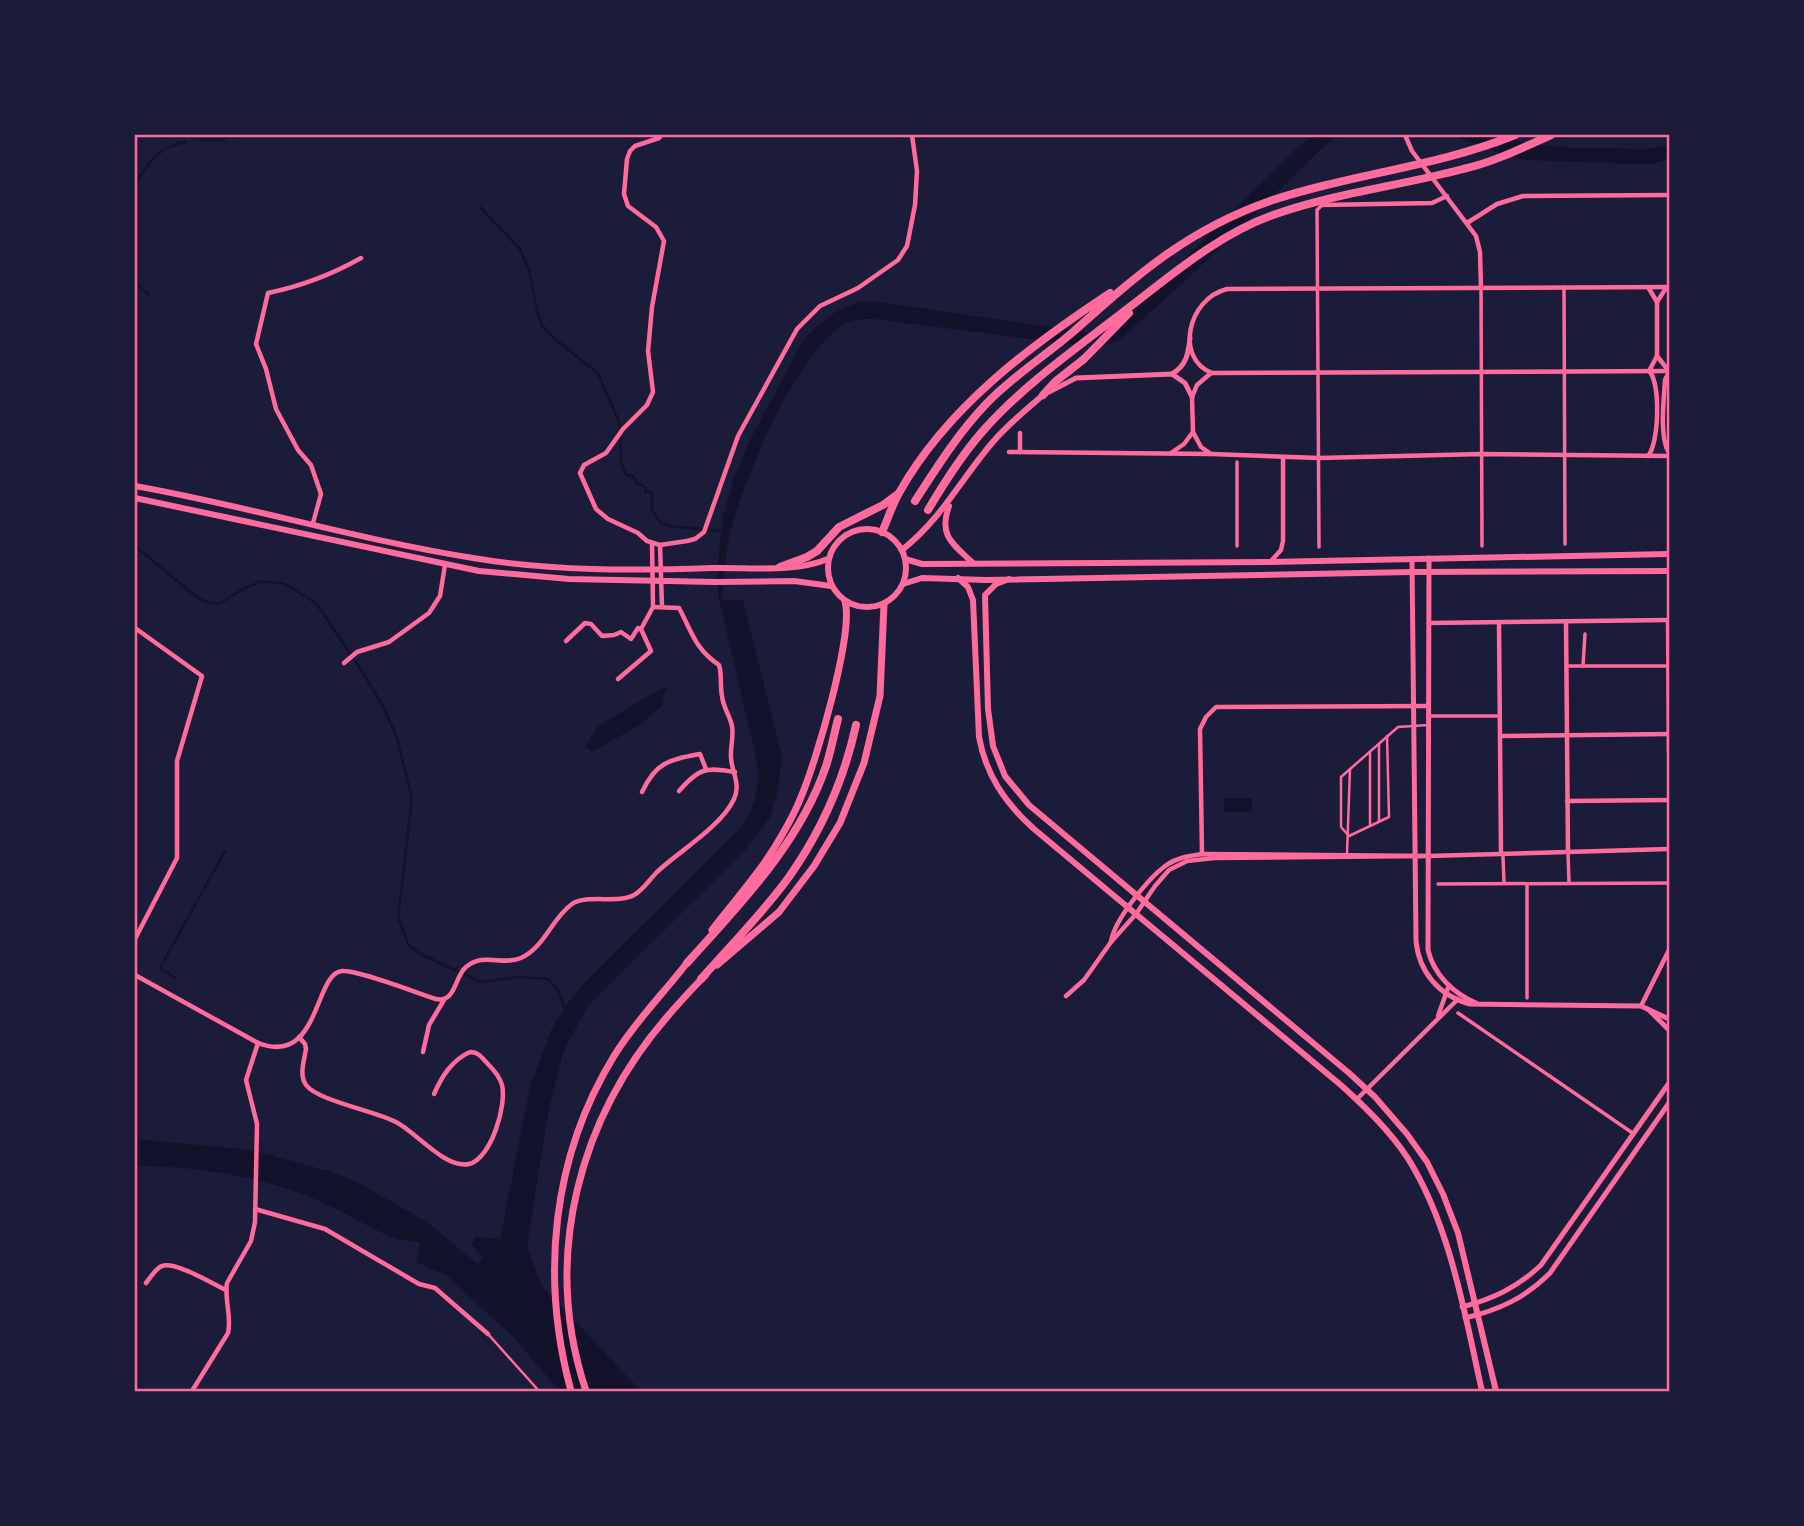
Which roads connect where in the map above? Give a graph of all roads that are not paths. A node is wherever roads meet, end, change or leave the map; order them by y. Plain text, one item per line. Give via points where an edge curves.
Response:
1 (661, 135) edge
2 (912, 135) edge
3 (1515, 135) edge
4 (1551, 135) edge
5 (1406, 137) edge
6 (1669, 195) edge
7 (1447, 196) junction
8 (1322, 205) joint
9 (1467, 223) junction
10 (361, 258) dead end
11 (1138, 274) junction
12 (1564, 287) junction
13 (1648, 287) junction
14 (1668, 287) edge
15 (1318, 288) junction
16 (1481, 288) junction
17 (1152, 289) junction
18 (1657, 302) junction
19 (1190, 338) junction
20 (1657, 356) junction
21 (1564, 371) junction
22 (1649, 371) junction
23 (1481, 372) junction
24 (1669, 372) edge
25 (1212, 373) junction
26 (1320, 373) junction
27 (1172, 374) junction
28 (1043, 395) junction
29 (1192, 397) junction
30 (1193, 432) junction
31 (1020, 433) dead end
32 (1009, 452) dead end
33 (1020, 452) junction
34 (1170, 454) junction
35 (1212, 454) junction
36 (1482, 454) junction
37 (1565, 454) junction
38 (1669, 454) edge
39 (1648, 456) junction
40 (1283, 457) junction
41 (1319, 458) junction
42 (1237, 462) dead end
43 (135, 486) edge
44 (899, 493) junction
45 (135, 498) edge
46 (952, 499) junction
47 (915, 501) dead end
48 (928, 510) dead end
49 (313, 523) junction
50 (882, 532) junction
51 (652, 543) junction
52 (1565, 544) dead end
53 (660, 545) junction
54 (1237, 546) dead end
55 (1482, 546) dead end
56 (1318, 547) dead end
57 (902, 550) junction
58 (1669, 554) edge
59 (1429, 558) junction
60 (828, 559) junction
61 (905, 559) junction
62 (1412, 559) junction
63 (1270, 562) junction
64 (973, 563) junction
65 (445, 565) junction
66 (780, 567) junction
67 (652, 569) junction
68 (660, 569) junction
69 (1429, 571) junction
70 (1669, 571) edge
71 (1412, 572) junction
72 (958, 578) junction
73 (1009, 579) junction
74 (652, 581) junction
75 (661, 581) junction
76 (903, 584) junction
77 (831, 586) junction
78 (845, 601) junction
79 (884, 604) junction
80 (653, 607) junction
81 (662, 607) junction
82 (1668, 620) edge
83 (1566, 622) junction
84 (1429, 623) junction
85 (1499, 623) junction
86 (135, 628) edge
87 (641, 629) junction
88 (1585, 634) dead end
89 (566, 641) dead end
90 (344, 663) dead end
91 (1566, 666) junction
92 (1583, 666) junction
93 (1668, 666) edge
94 (618, 679) dead end
95 (1414, 706) junction
96 (1428, 706) junction
97 (1428, 716) junction
98 (1499, 716) junction
99 (838, 719) dead end
100 (856, 724) dead end
101 (1415, 725) junction
102 (1428, 725) junction
103 (1669, 734) edge
104 (1565, 735) junction
105 (1387, 736) junction
106 (1500, 736) junction
107 (1379, 744) junction
108 (1370, 752) junction
109 (1669, 752) edge
110 (706, 769) junction
111 (1350, 769) junction
112 (735, 772) junction
113 (679, 791) dead end
114 (642, 792) dead end
115 (1669, 800) edge
116 (1567, 801) junction
117 (1379, 822) junction
118 (1370, 826) junction
119 (1349, 836) junction
120 (1669, 849) edge
121 (1568, 852) junction
122 (1347, 854) junction
123 (1502, 855) junction
124 (1201, 856) junction
125 (1415, 856) junction
126 (1428, 856) junction
127 (1569, 883) junction
128 (1669, 883) edge
129 (1438, 884) dead end
130 (1504, 884) junction
131 (1527, 884) junction
132 (1138, 896) junction
133 (1145, 902) junction
134 (1129, 908) junction
135 (1136, 914) junction
136 (135, 939) edge
137 (1111, 942) junction
138 (1669, 950) edge
139 (687, 963) junction
140 (135, 975) edge
141 (702, 979) junction
142 (1449, 985) junction
143 (1445, 993) junction
144 (1066, 996) dead end
145 (1458, 998) junction
146 (1527, 998) dead end
147 (444, 1000) junction
148 (1644, 1008) junction
149 (1458, 1013) dead end
150 (1438, 1017) junction
151 (1669, 1019) edge
152 (1669, 1030) edge
153 (299, 1037) junction
154 (258, 1043) junction
155 (423, 1052) dead end
156 (1669, 1083) edge
157 (1367, 1089) junction
158 (434, 1094) dead end
159 (1357, 1099) junction
160 (1669, 1103) edge
161 (1634, 1134) junction
162 (255, 1209) junction
163 (146, 1283) dead end
164 (226, 1290) junction
165 (1474, 1304) junction
166 (1462, 1307) junction
167 (1477, 1315) junction
168 (1465, 1318) junction
169 (488, 1334) joint
170 (192, 1391) edge
171 (539, 1391) edge
172 (571, 1391) edge
173 (586, 1391) edge
174 (1482, 1391) edge
175 (1496, 1391) edge

1 - 51 street via 630,151 624,181 628,206 656,227 664,241 648,351 653,392 606,453 584,465 580,473 596,509
2 - 53 street via 915,205 902,254 858,288 820,306 800,324 738,436 704,532 692,540
3 - 11 highway via 1444,159 1313,187 1267,202 1218,222
4 - 17 highway via 1464,169 1318,200 1270,216 1224,238
5 - 7 street
6 - 9 street via 1523,196 1497,204
7 - 8 street via 1432,203
7 - 9 street
8 - 15 street via 1317,210
9 - 16 street via 1480,252
10 - 49 street via 301,286 268,293 256,344 276,409 311,465 321,494
11 - 44 highway via 1055,329 996,378 943,430
11 - 47 highway via 980,411
12 - 13 street
12 - 16 street
12 - 21 street
13 - 14 street
13 - 18 street
14 - 18 street
15 - 16 street
15 - 19 street via 1221,290 1200,305
15 - 26 street
16 - 23 street
17 - 28 highway
17 - 48 highway via 1013,400 982,432
18 - 20 street
19 - 25 street via 1197,360
19 - 27 street via 1187,359
20 - 22 street
20 - 24 street
21 - 22 street
21 - 23 street
21 - 37 street
22 - 24 street
22 - 39 street via 1655,379 1656,438
23 - 26 street
23 - 36 street
24 - 38 street via 1664,436
25 - 26 street
25 - 29 street
26 - 41 street
27 - 28 street via 1076,378
27 - 29 street via 1185,383
28 - 46 main road via 994,440
29 - 30 street
30 - 34 street
30 - 35 street via 1200,447
31 - 33 street
32 - 33 street
33 - 34 street
34 - 35 street
35 - 40 street
36 - 37 street
36 - 41 street
36 - 55 street
37 - 39 street
37 - 52 street
38 - 39 street
40 - 41 street
40 - 63 street via 1283,541
41 - 56 street
42 - 54 street
43 - 49 main road
44 - 50 highway
44 - 66 highway via 839,527 817,551
45 - 65 main road
46 - 57 main road
46 - 64 main road via 945,516 948,536
49 - 67 main road via 477,559
50 - 57 main road
50 - 60 main road via 849,533
51 - 53 street
51 - 67 street
53 - 68 street
57 - 61 main road
58 - 59 main road
59 - 62 main road
59 - 69 street
60 - 66 main road
60 - 77 main road
61 - 64 main road via 922,564
61 - 76 main road
62 - 63 main road
62 - 71 street
63 - 64 main road
65 - 74 main road via 523,575
65 - 90 street via 440,596 429,613 389,642 357,652
66 - 68 main road
67 - 68 main road
67 - 74 street
68 - 75 street
69 - 70 main road
69 - 71 main road
69 - 84 street
71 - 73 main road
71 - 95 street
72 - 73 main road
72 - 76 main road via 922,578
72 - 134 main road via 970,592 979,737 996,786 1027,823
73 - 132 main road via 996,583 985,595 989,723 1000,766 1029,805
74 - 75 main road
74 - 80 street
75 - 77 main road via 794,581
75 - 81 street
76 - 79 main road
77 - 78 main road
78 - 79 main road via 864,608
78 - 139 main road via 848,616 837,676 801,797 764,862
79 - 141 main road via 880,696 864,763 840,823 779,912
80 - 81 street
80 - 87 street
81 - 112 street via 679,608 698,648 719,664 722,699 733,729
82 - 83 street
82 - 93 street
83 - 85 street
83 - 91 street
84 - 85 street
84 - 96 street
85 - 98 street
86 - 136 street via 202,676 177,761 177,858
87 - 89 street via 631,639 621,632 602,636 585,623
87 - 94 street via 651,651
88 - 92 street
91 - 92 street
91 - 104 street
92 - 93 street
93 - 103 street
95 - 96 street
95 - 101 street
95 - 124 street via 1216,707 1200,729
96 - 97 street
97 - 98 street
97 - 102 street
98 - 106 street
99 - 139 highway via 826,767 784,846
100 - 141 highway via 836,793 802,857
101 - 102 lane
101 - 105 lane via 1401,725
101 - 125 street
102 - 126 street
103 - 104 street
103 - 109 street
104 - 106 street
104 - 116 street
105 - 107 lane
105 - 117 lane via 1389,817
106 - 123 street
107 - 108 lane
107 - 117 lane
108 - 111 lane
108 - 118 lane
110 - 112 street
110 - 113 street
110 - 114 street via 699,754 676,759 653,771
111 - 119 lane
111 - 119 lane via 1341,777 1342,827
112 - 147 street via 736,796 725,812 637,894 574,903 529,954 505,962 483,959 463,970
115 - 116 street
116 - 121 street
117 - 118 lane
118 - 119 lane
119 - 122 lane
120 - 121 street
121 - 123 street
121 - 127 street
122 - 124 street
122 - 125 street
123 - 126 street
123 - 130 street
124 - 125 street
124 - 132 street via 1184,856 1164,867
124 - 133 street via 1169,870
125 - 126 street
125 - 143 street via 1417,948 1429,977
126 - 142 street via 1428,950
127 - 128 street
127 - 131 street
129 - 130 street
130 - 131 street
131 - 146 street
132 - 133 main road
132 - 134 street
133 - 135 street
133 - 157 main road
134 - 135 main road
134 - 137 street
135 - 137 street
135 - 159 main road
137 - 144 street via 1084,980
138 - 148 street
139 - 172 main road via 633,1028 603,1076 570,1156 555,1231 553,1278 556,1322
140 - 154 street
141 - 173 main road via 660,1025 618,1084 584,1161 570,1228 568,1299
142 - 143 street
142 - 145 street
143 - 145 street
143 - 150 street
145 - 148 street via 1481,1005
145 - 150 street
147 - 153 street via 342,971 333,975
147 - 155 street via 429,1026
148 - 151 street
148 - 152 street
149 - 161 street
150 - 157 street
153 - 154 street via 275,1049
153 - 158 street via 306,1049 302,1076 312,1091 396,1122 453,1163 466,1165 478,1160 488,1151 500,1111 500,1079 480,1055 470,1052 443,1074
154 - 162 street via 246,1080 257,1124
156 - 161 street
157 - 159 street
157 - 165 main road via 1407,1134 1434,1176 1458,1233
159 - 166 main road via 1398,1144 1423,1185 1443,1236
160 - 167 street via 1549,1273 1520,1298
161 - 165 street via 1541,1265 1513,1287
162 - 164 street via 253,1234
162 - 169 street via 325,1229 419,1284 435,1288
163 - 164 street via 159,1268 168,1266
164 - 170 street via 228,1334
165 - 166 street
165 - 167 main road
166 - 168 main road
167 - 168 street
167 - 175 main road
168 - 174 main road
169 - 171 lane

